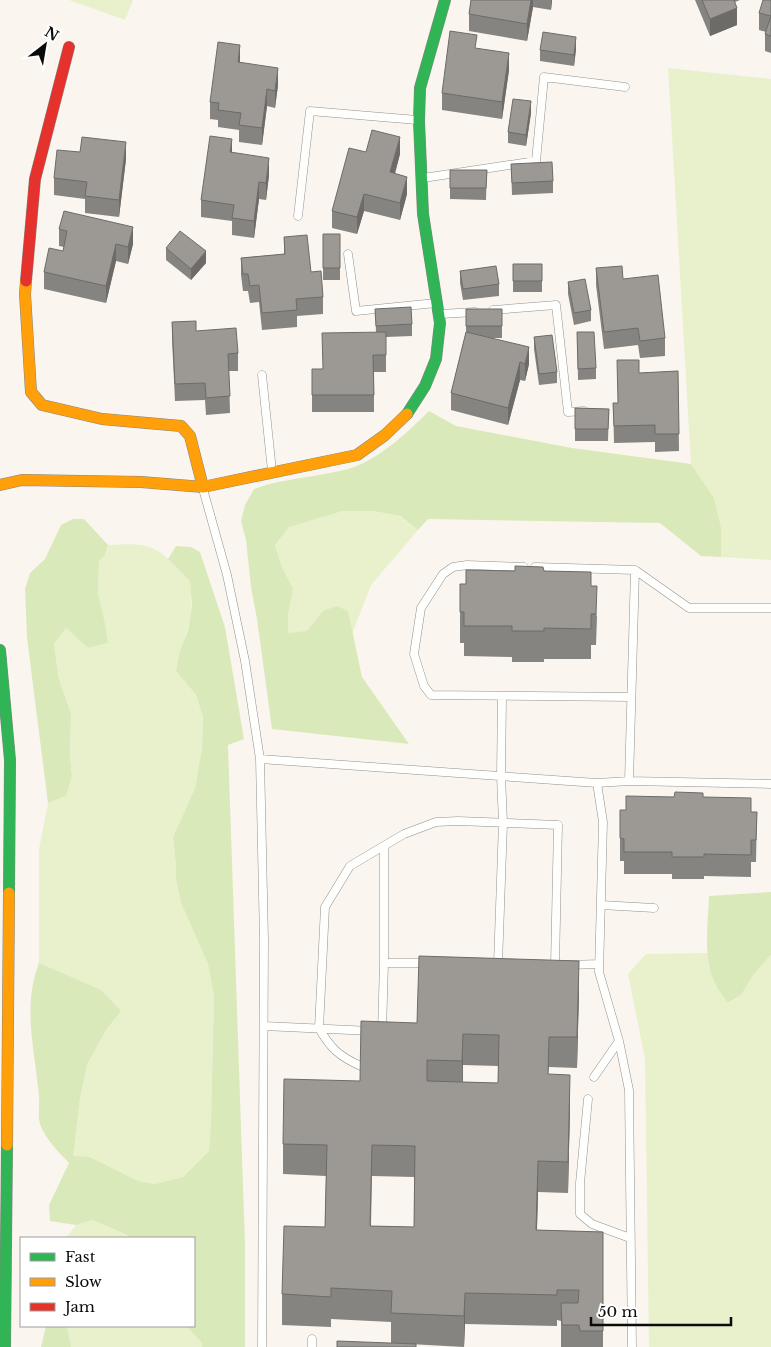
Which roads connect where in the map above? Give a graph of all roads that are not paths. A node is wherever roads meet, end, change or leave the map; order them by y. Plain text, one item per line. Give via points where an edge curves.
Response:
1 (445, 0) edge
2 (68, 47) dead end
3 (625, 87) dead end
4 (419, 120) junction
5 (421, 178) junction
6 (298, 216) dead end
7 (348, 254) dead end
8 (438, 302) junction
9 (439, 314) junction
10 (262, 375) dead end
11 (595, 410) edge
12 (272, 473) junction
13 (0, 485) edge
14 (203, 487) junction
15 (635, 570) junction
16 (771, 608) edge
17 (0, 650) edge
18 (502, 696) junction
19 (632, 697) junction
20 (260, 759) junction
21 (501, 776) junction
22 (629, 782) junction
23 (597, 783) junction
24 (771, 784) edge
25 (503, 823) junction
26 (384, 846) junction
27 (601, 905) junction
28 (654, 908) dead end
29 (384, 963) junction
30 (438, 963) edge
31 (488, 964) edge
32 (498, 964) junction
33 (508, 964) edge
34 (599, 964) junction
35 (546, 965) edge
36 (555, 965) junction
37 (264, 1026) junction
38 (319, 1028) junction
39 (619, 1041) junction
40 (361, 1066) edge
41 (594, 1077) dead end
42 (588, 1099) dead end
43 (630, 1238) junction
44 (5, 1347) edge
45 (262, 1347) edge
46 (632, 1347) edge

1 - 4 street via 420,88
2 - 14 street via 35,179 25,294 31,392 42,405 102,419 181,426 190,436
3 - 5 lane via 544,77 536,161
4 - 5 street
4 - 6 lane via 310,111
5 - 8 street via 423,214
7 - 8 lane via 356,312
8 - 9 street
9 - 11 lane via 556,305 568,412
9 - 12 street via 436,359 425,386 406,416 357,455
10 - 12 lane
12 - 14 street
13 - 14 street via 22,480 121,481
14 - 20 lane via 227,575
15 - 16 lane via 689,608
15 - 18 lane via 468,565 453,567 443,574 421,608 414,654 424,686 431,695
15 - 19 lane
17 - 44 street via 10,760
18 - 19 lane
18 - 21 lane
19 - 22 lane
20 - 21 lane
20 - 37 lane
21 - 23 lane
21 - 25 lane
22 - 23 lane
22 - 24 lane
23 - 27 lane via 603,822
25 - 26 lane via 436,822 404,834
25 - 32 lane
25 - 36 lane via 558,825
26 - 29 lane
26 - 38 lane via 350,866 325,907
27 - 28 lane
27 - 34 lane
29 - 30 lane
29 - 38 lane via 383,1034
31 - 32 lane
32 - 33 lane
34 - 36 lane
34 - 39 lane
35 - 36 lane
37 - 38 lane
37 - 45 lane
38 - 40 lane via 343,1058
39 - 41 lane
39 - 43 lane via 629,1090
42 - 43 lane via 580,1214 592,1224
43 - 46 lane

